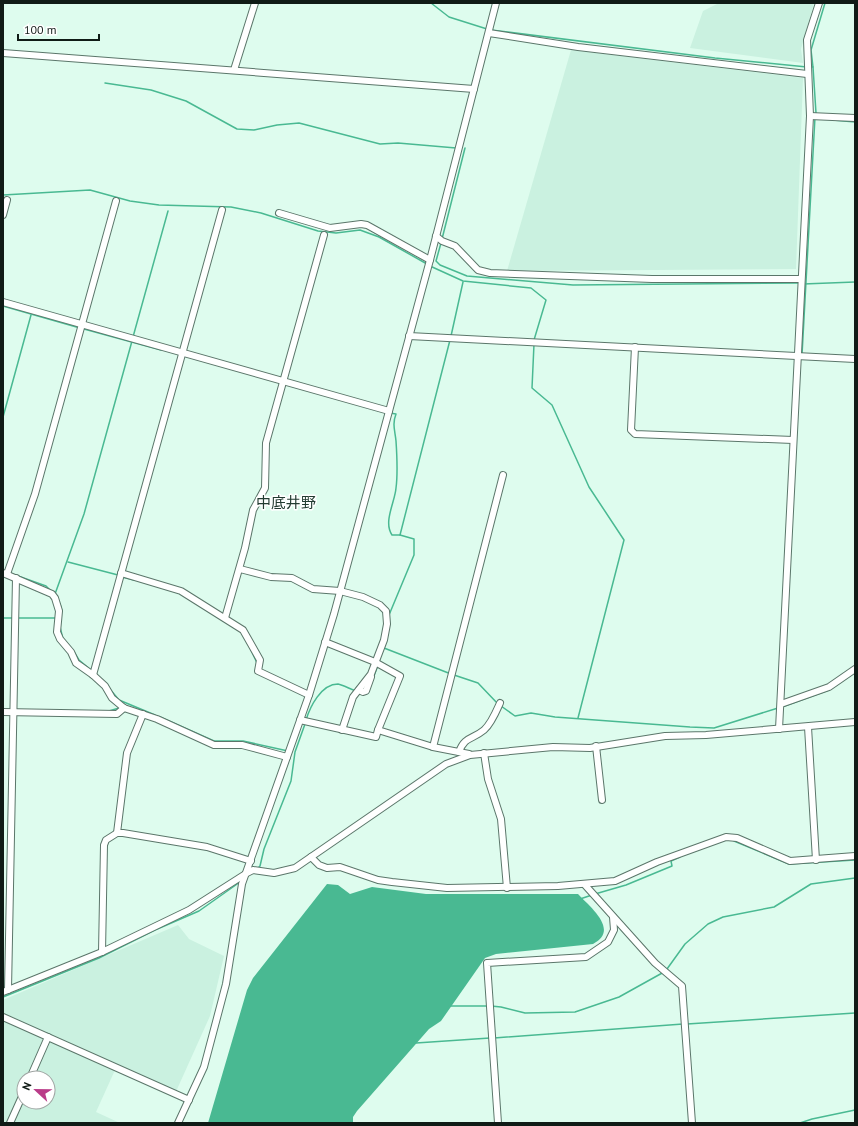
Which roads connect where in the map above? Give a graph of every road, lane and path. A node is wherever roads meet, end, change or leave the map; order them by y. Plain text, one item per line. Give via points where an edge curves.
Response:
1 (255, 3) edge
2 (496, 3) edge
3 (819, 3) edge
4 (489, 33) junction
5 (3, 53) edge
6 (234, 70) junction
7 (807, 74) junction
8 (474, 90) junction
9 (810, 116) junction
10 (855, 118) edge
11 (7, 200) dead end
12 (116, 201) dead end
13 (222, 210) dead end
14 (279, 213) dead end
15 (3, 215) edge
16 (324, 235) dead end
17 (436, 236) junction
18 (430, 260) junction
19 (800, 280) junction
20 (3, 302) edge
21 (83, 324) junction
22 (409, 336) junction
23 (635, 348) junction
24 (183, 353) junction
25 (797, 357) junction
26 (855, 359) edge
27 (284, 382) junction
28 (389, 411) junction
29 (793, 440) junction
30 (504, 475) dead end
31 (240, 569) junction
32 (5, 574) edge
33 (121, 574) junction
34 (16, 578) junction
35 (340, 591) junction
36 (226, 618) junction
37 (325, 642) junction
38 (375, 662) junction
39 (855, 669) edge
40 (93, 675) junction
41 (309, 695) junction
42 (500, 703) dead end
43 (781, 704) junction
44 (124, 708) junction
45 (3, 712) edge
46 (12, 713) junction
47 (143, 714) junction
48 (300, 720) junction
49 (855, 722) edge
50 (808, 727) junction
51 (778, 729) junction
52 (342, 730) junction
53 (378, 730) junction
54 (596, 746) junction
55 (433, 747) junction
56 (459, 752) junction
57 (484, 753) junction
58 (470, 755) junction
59 (287, 757) junction
60 (602, 800) dead end
61 (117, 832) junction
62 (855, 856) edge
63 (310, 858) junction
64 (816, 860) junction
65 (252, 861) junction
66 (247, 873) junction
67 (584, 885) junction
68 (507, 888) junction
69 (613, 917) junction
70 (102, 952) junction
71 (6, 991) edge
72 (3, 1017) edge
73 (48, 1037) junction
74 (34, 1070) edge
75 (189, 1100) junction
76 (16, 1109) edge
77 (3, 1120) edge
78 (9, 1123) edge
79 (178, 1123) edge
80 (498, 1123) edge
81 (692, 1123) edge

1 - 6 street
2 - 4 street
3 - 7 street via 807,40
4 - 7 street via 578,47
4 - 8 street
5 - 6 street
6 - 8 street
7 - 9 street
8 - 17 street
9 - 10 street
9 - 19 street
11 - 15 street
12 - 21 street
13 - 24 street
14 - 18 street via 330,228 367,225
16 - 27 street
17 - 18 street
17 - 19 street via 455,246 478,270 490,273 652,279
18 - 22 street
19 - 25 street
20 - 21 street
21 - 24 street
21 - 32 street via 35,494
22 - 23 street
22 - 28 street
23 - 25 street
23 - 29 street via 631,430 634,434
24 - 27 street
24 - 33 street
25 - 26 street
25 - 29 street
27 - 28 street
27 - 31 street via 266,443 265,488 253,510
28 - 35 street
29 - 43 street
30 - 55 street
31 - 35 street via 271,577 292,578 313,589
31 - 36 street
32 - 34 street
33 - 36 street via 181,591
33 - 40 street
34 - 40 street via 48,591 55,598 59,611 58,634 76,663
34 - 46 street
35 - 37 street
35 - 38 street via 363,597 380,605 386,611 384,640
36 - 41 street via 243,630 260,660 258,672
37 - 38 street
37 - 41 street
38 - 52 street via 371,674 353,697
38 - 53 street via 400,676
39 - 43 street via 829,687
40 - 44 street
41 - 48 street
42 - 56 street via 488,726 464,741
43 - 51 street
44 - 46 street via 117,714
44 - 47 street
45 - 46 street
46 - 71 street
47 - 59 street via 185,730 214,745 242,745
47 - 61 street via 127,753
48 - 52 street
48 - 59 street
49 - 50 street
50 - 51 street
50 - 64 street
51 - 54 street via 665,736
52 - 53 street via 376,737
53 - 55 street
54 - 57 street
54 - 60 street
55 - 56 street
56 - 58 street
57 - 58 street
57 - 68 street via 488,779 501,820
58 - 63 street via 446,764
59 - 65 street
61 - 65 street via 207,847
61 - 70 street via 106,840 104,845
62 - 64 street
63 - 66 street via 285,872 253,870
63 - 68 street via 327,868 340,867 378,880 447,888
64 - 67 street via 790,861 737,838 726,837 657,862 615,881
65 - 66 street
66 - 70 street via 189,910
66 - 75 street via 239,896 226,984 204,1067
67 - 68 street
67 - 69 street
69 - 80 street via 614,930 608,942 586,957 486,963
69 - 81 street via 655,963 682,986
70 - 71 street
72 - 73 street
73 - 74 street
73 - 75 street
75 - 79 street
76 - 78 street
77 - 78 street

